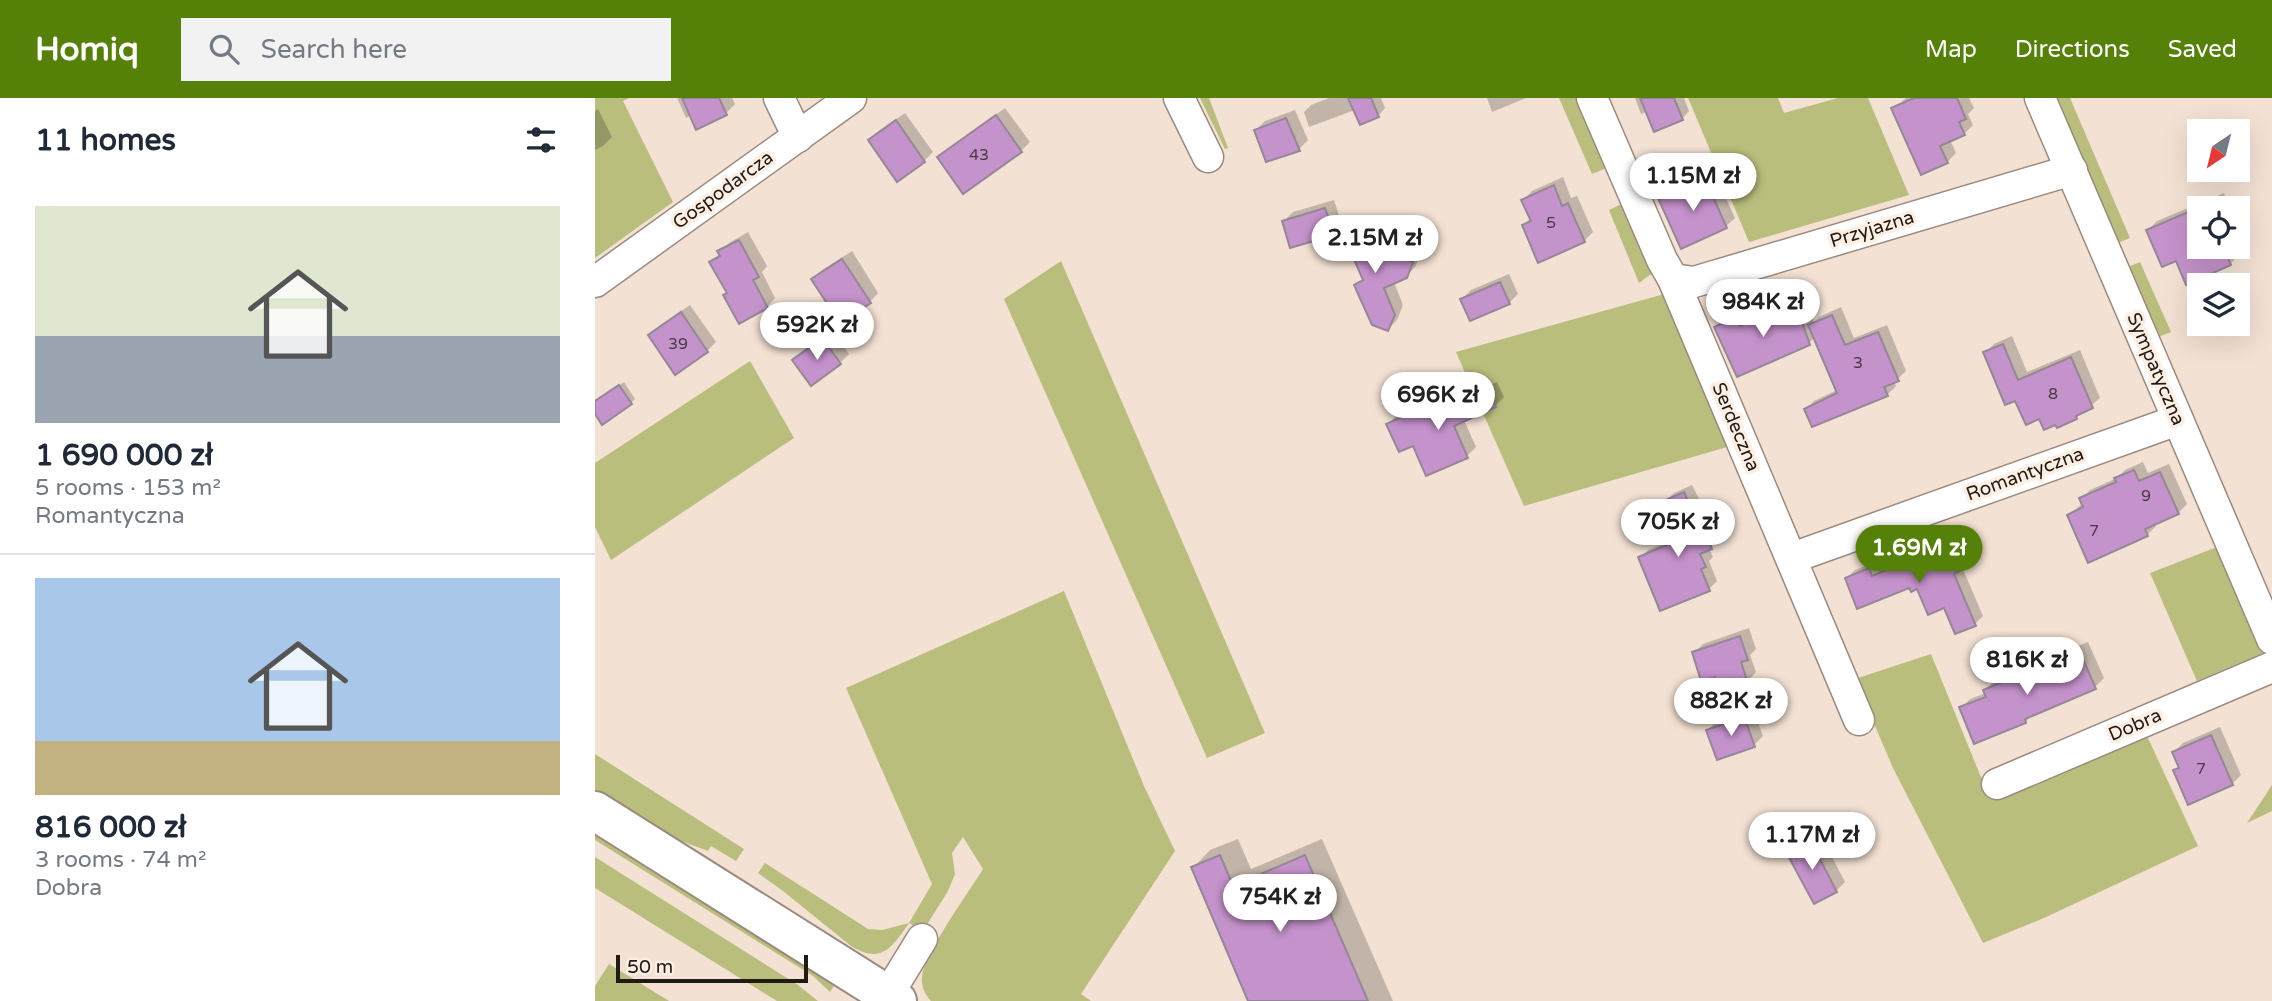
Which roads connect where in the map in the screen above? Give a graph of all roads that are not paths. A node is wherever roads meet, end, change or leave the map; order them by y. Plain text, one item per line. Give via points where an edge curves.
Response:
1 (779, 98) edge
2 (851, 98) edge
3 (1179, 98) edge
4 (1592, 98) edge
5 (2040, 98) edge
6 (798, 136) junction
7 (1208, 157) dead end
8 (2071, 170) junction
9 (1673, 279) junction
10 (595, 282) edge
11 (2178, 420) junction
12 (1792, 558) junction
13 (2272, 639) edge
14 (2272, 667) edge
15 (1860, 720) dead end
16 (1997, 783) dead end
17 (595, 811) edge
18 (922, 939) dead end
19 (889, 999) edge

1 - 6 street
2 - 6 street, Gospodarcza
3 - 7 street
4 - 9 street, Serdeczna
5 - 8 street, Sympatyczna
6 - 10 street, Gospodarcza
8 - 9 street, Przyjazna via 1694,282
8 - 11 street, Sympatyczna
9 - 12 street, Serdeczna
11 - 12 street, Romantyczna
11 - 13 street, Sympatyczna
12 - 15 street, Serdeczna
14 - 16 street, Dobra
17 - 19 street
18 - 19 street

